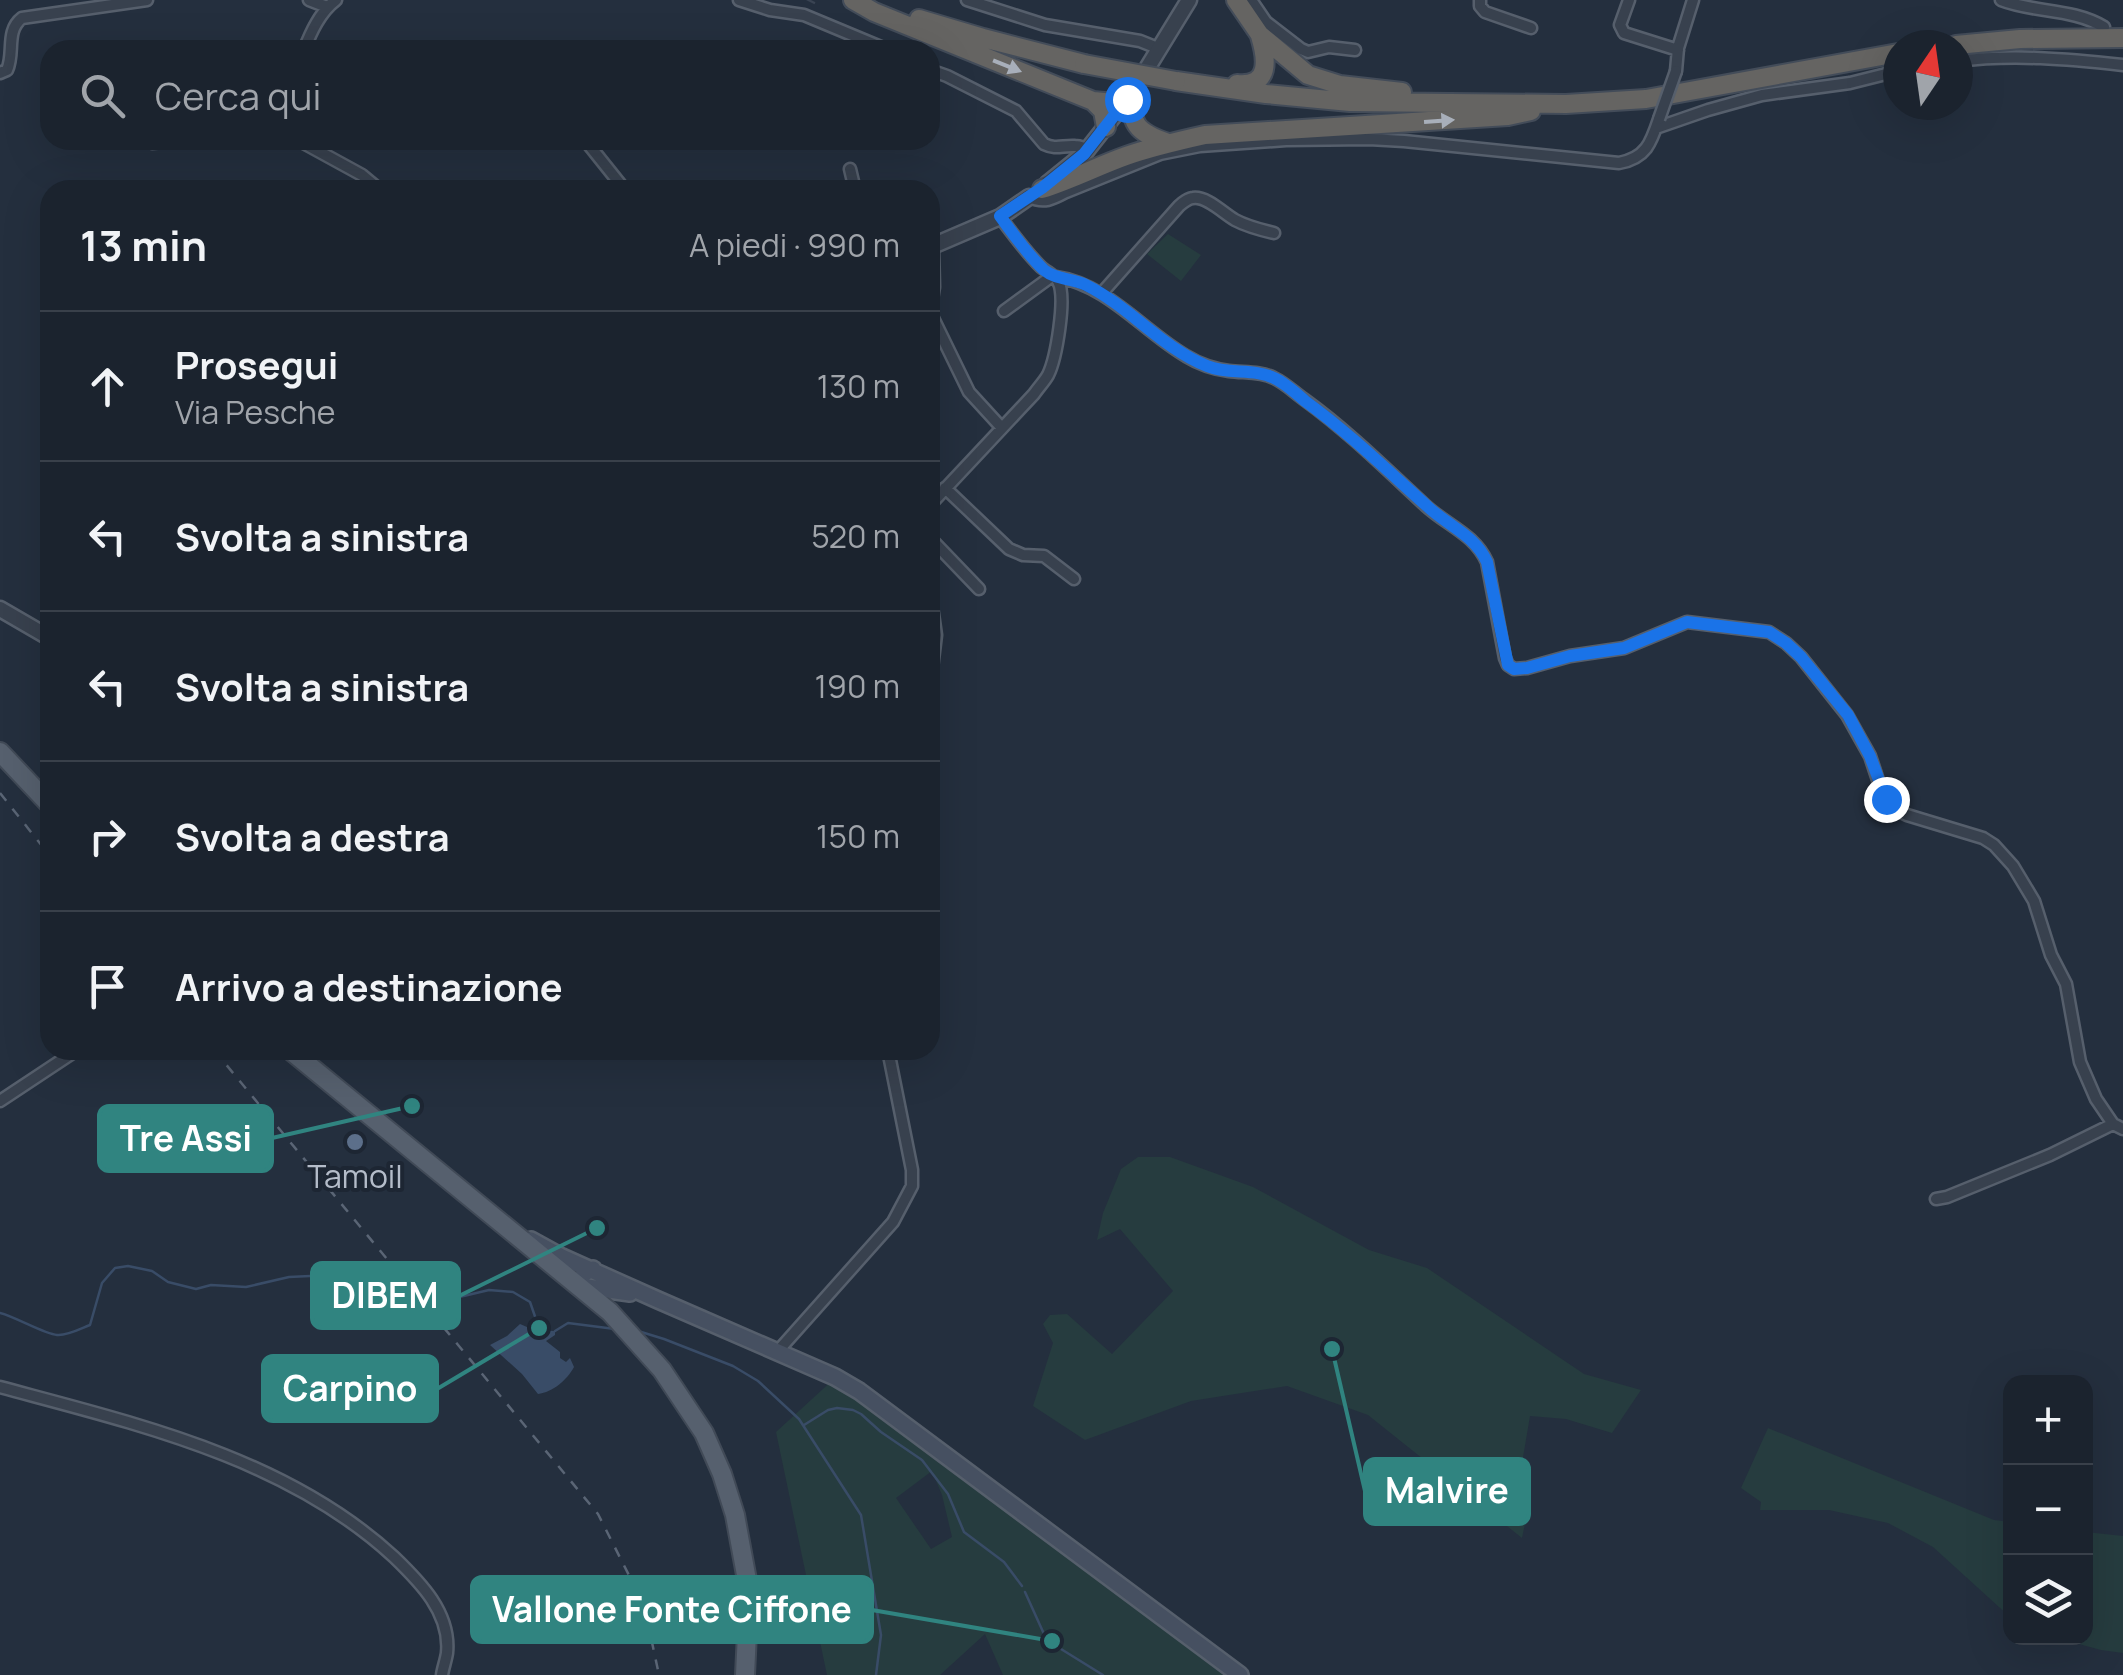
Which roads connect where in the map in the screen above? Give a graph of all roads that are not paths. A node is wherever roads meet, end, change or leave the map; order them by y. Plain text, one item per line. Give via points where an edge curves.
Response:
1 (148, 0) edge
2 (310, 0) edge
3 (739, 0) edge
4 (853, 0) edge
5 (867, 0) edge
6 (1189, 0) edge
7 (1480, 0) edge
8 (1629, 0) edge
9 (1692, 0) edge
10 (2000, 0) edge
11 (971, 1) edge
12 (1240, 1) edge
13 (810, 2) edge
14 (332, 3) edge
15 (804, 15) junction
16 (2104, 26) dead end
17 (1531, 28) dead end
18 (1260, 36) junction
19 (2123, 38) edge
20 (308, 40) edge
21 (864, 40) edge
22 (1973, 43) edge
23 (1160, 49) junction
24 (1355, 50) dead end
25 (1678, 50) junction
26 (1883, 56) edge
27 (1973, 61) edge
28 (2123, 65) edge
29 (0, 73) edge
30 (940, 74) edge
31 (1883, 75) edge
32 (1176, 82) junction
33 (1130, 94) junction
34 (1093, 101) junction
35 (1502, 104) junction
36 (1566, 104) junction
37 (1658, 123) junction
38 (1106, 127) junction
39 (1168, 142) junction
40 (1088, 149) junction
41 (316, 150) edge
42 (594, 150) edge
43 (850, 169) dead end
44 (368, 180) edge
45 (617, 180) edge
46 (852, 180) edge
47 (1036, 193) junction
48 (1000, 216) junction
49 (1274, 232) dead end
50 (940, 242) edge
51 (1054, 277) junction
52 (1101, 294) junction
53 (1004, 311) dead end
54 (940, 332) edge
55 (1001, 428) junction
56 (946, 488) junction
57 (940, 494) edge
58 (940, 549) edge
59 (1074, 579) dead end
60 (979, 590) dead end
61 (0, 609) edge
62 (40, 632) edge
63 (0, 752) edge
64 (40, 794) edge
65 (62, 1060) edge
66 (302, 1060) edge
67 (890, 1060) edge
68 (0, 1101) edge
69 (2118, 1126) edge
70 (1936, 1199) dead end
71 (492, 1216) junction
72 (594, 1270) junction
73 (580, 1286) junction
74 (621, 1291) junction
75 (658, 1300) junction
76 (610, 1312) junction
77 (778, 1351) junction
78 (0, 1387) edge
79 (442, 1675) edge
80 (746, 1675) edge
81 (1240, 1675) edge

1 - 29 street via 22,18 12,33 7,70
2 - 14 street
3 - 15 street
4 -> 34 highway
5 - 32 highway, bridge via 982,38
6 - 23 street
7 - 17 street via 1485,12
8 - 25 street via 1620,25 1624,32
9 - 25 street
10 - 16 street
11 - 23 street via 1046,26
12 - 18 highway
12 - 24 street via 1308,52
13 - 15 street
14 - 20 street
15 - 21 street
18 - 32 highway via 1266,57 1258,80
18 - 35 highway via 1308,75 1340,86
19 - 22 highway
23 - 33 street
25 - 37 street, bridge
26 - 36 highway via 1646,99
27 - 28 street via 2064,58
30 - 40 street via 1016,111 1049,147
31 - 37 street via 1762,95
32 - 35 highway via 1350,102
33 - 34 highway via 1114,103
33 - 38 street
33 - 39 highway via 1134,122
34 - 38 highway
35 - 36 highway
39 -> 36 highway via 1508,116
37 - 47 street via 1642,154 1619,163 1369,139 1286,140 1160,154 1052,200
38 - 40 street
39 - 47 highway
40 - 47 street
41 - 44 street
42 - 45 street
43 - 46 street
47 - 48 street
48 - 50 street
48 - 51 street
49 - 52 street via 1194,197 1178,206
51 - 52 street
51 - 53 street
51 - 55 street via 1063,310 1048,374
52 - 69 street via 1187,357 1275,378 1473,540 1487,562 1505,658 1514,669 1624,648 1687,622 1769,632 1786,643 1848,715 1891,807 1983,838 2012,866 2034,900 2066,984 2080,1062 2096,1099
54 - 55 street via 970,392
55 - 56 street
56 - 57 street
56 - 59 street via 1009,549 1044,556
58 - 60 street
61 - 62 street
63 - 64 main road
65 - 68 street
66 - 71 main road
67 - 77 street via 912,1186 893,1222
69 - 70 street
71 - 72 main road
71 - 73 main road
72 - 73 main road via 580,1278
72 - 75 main road
73 - 74 main road
73 - 76 main road
74 - 75 main road
74 - 76 main road via 611,1295
75 - 77 main road
76 - 80 main road via 662,1370 722,1474 748,1591
77 - 81 main road via 871,1400
78 - 79 street via 201,1447 281,1478 333,1509 420,1582 442,1616 448,1650

